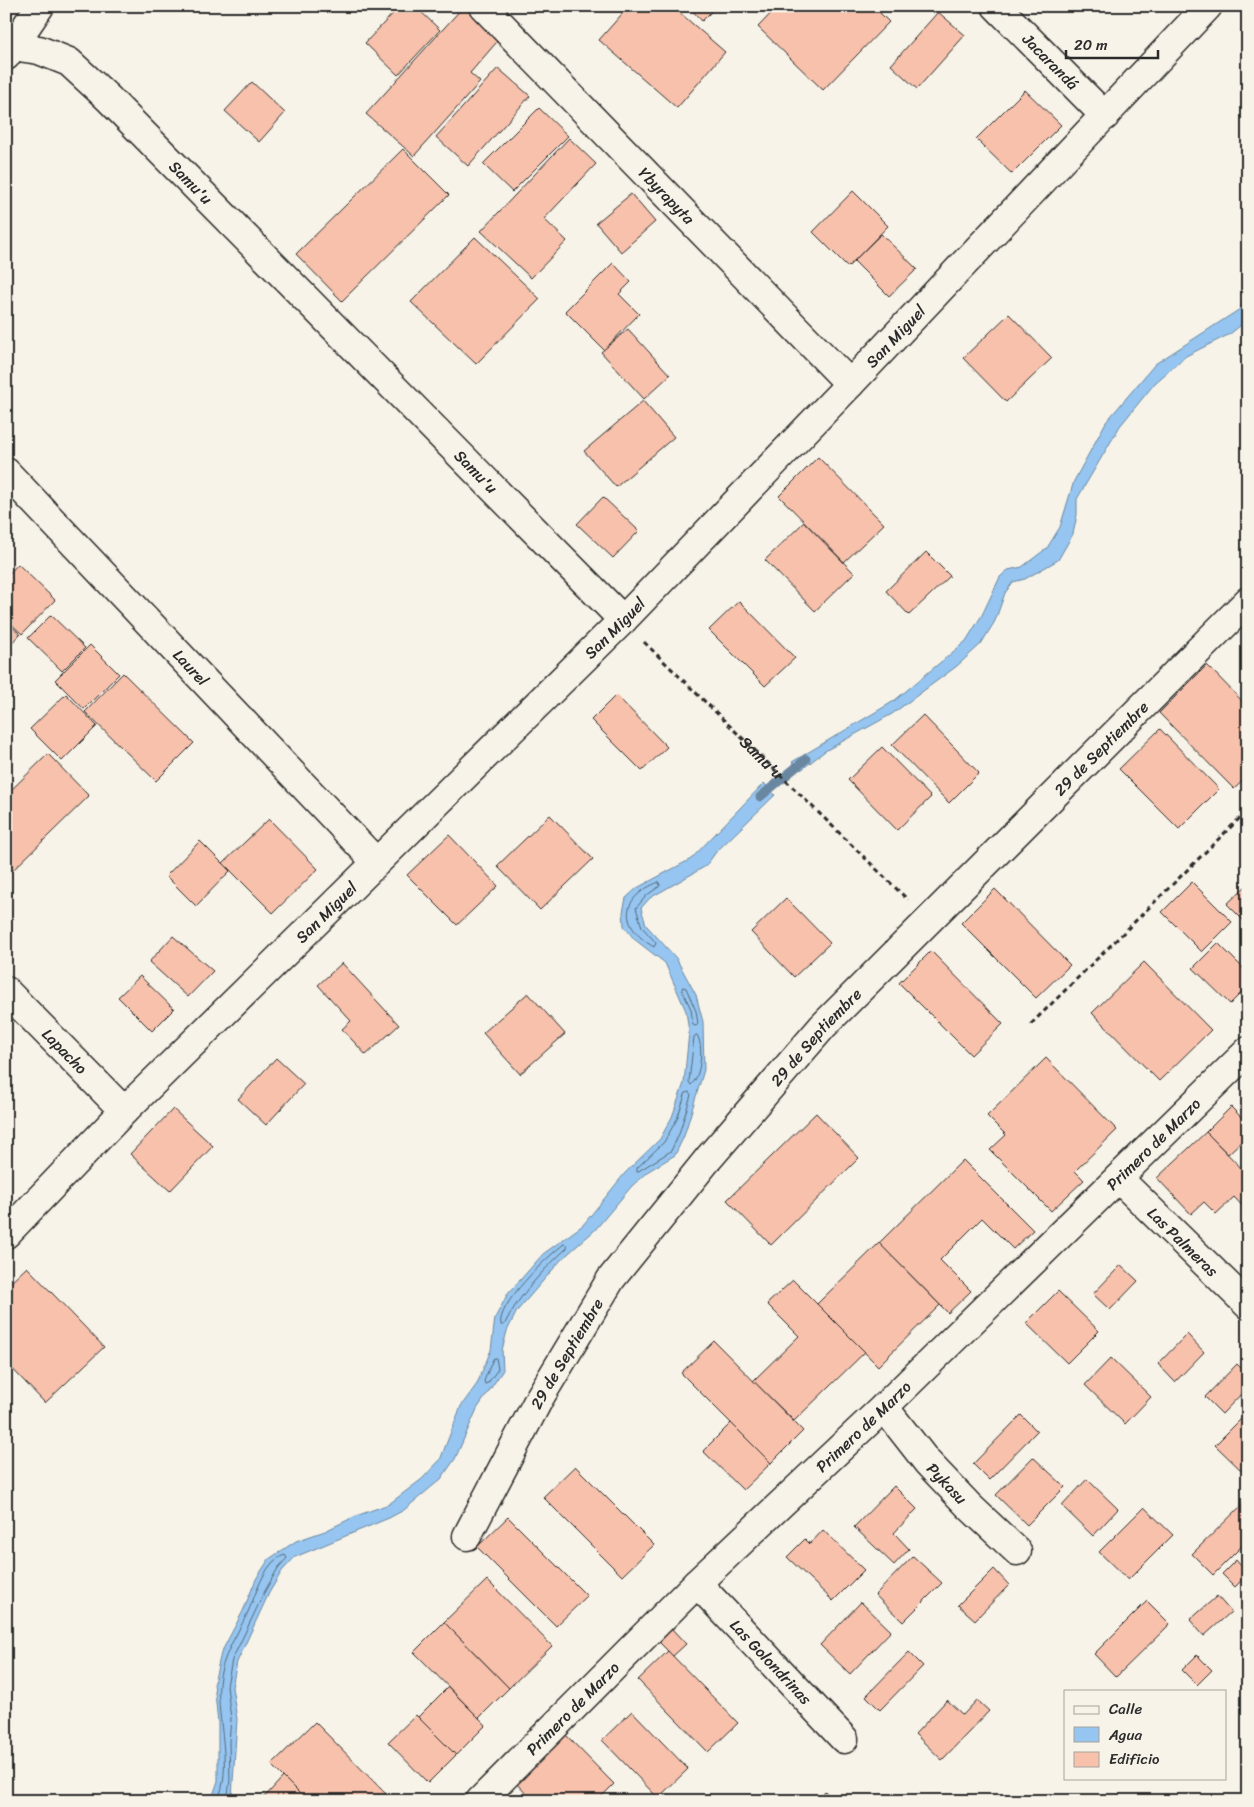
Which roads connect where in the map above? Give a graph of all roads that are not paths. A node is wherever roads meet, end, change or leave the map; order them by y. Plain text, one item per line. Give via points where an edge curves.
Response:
1 (40, 6) edge
2 (483, 6) edge
3 (996, 6) edge
4 (1208, 6) edge
5 (9, 51) edge
6 (1105, 116) junction
7 (850, 384) junction
8 (6, 472) edge
9 (1248, 601) edge
10 (622, 620) junction
11 (375, 861) junction
12 (6, 991) edge
13 (1248, 1052) edge
14 (124, 1112) junction
15 (1118, 1178) junction
16 (6, 1234) edge
17 (1248, 1305) edge
18 (884, 1407) junction
19 (467, 1536) dead end
20 (1017, 1552) dead end
21 (697, 1583) junction
22 (844, 1739) dead end
23 (480, 1801) edge

1 - 5 street
2 - 7 street, Ybyrapyta
3 - 6 street, Jacarandá
4 - 6 street, San Miguel
5 - 10 street, Samu'u via 39,50 69,62 108,98
6 - 7 street, San Miguel
7 - 10 street, San Miguel
8 - 11 street, Laurel
9 - 19 street, 29 de Septiembre via 822,1026 708,1159 611,1279 540,1397
10 - 11 street, San Miguel
11 - 14 street, San Miguel
12 - 14 street, Lapacho
13 - 15 street, Primero de Marzo
14 - 16 street, San Miguel
15 - 17 street, Las Palmeras
15 - 18 street, Primero de Marzo
18 - 20 street, Pykasu via 927,1462
18 - 21 street, Primero de Marzo
21 - 22 street, Las Golondrinas
21 - 23 street, Primero de Marzo

